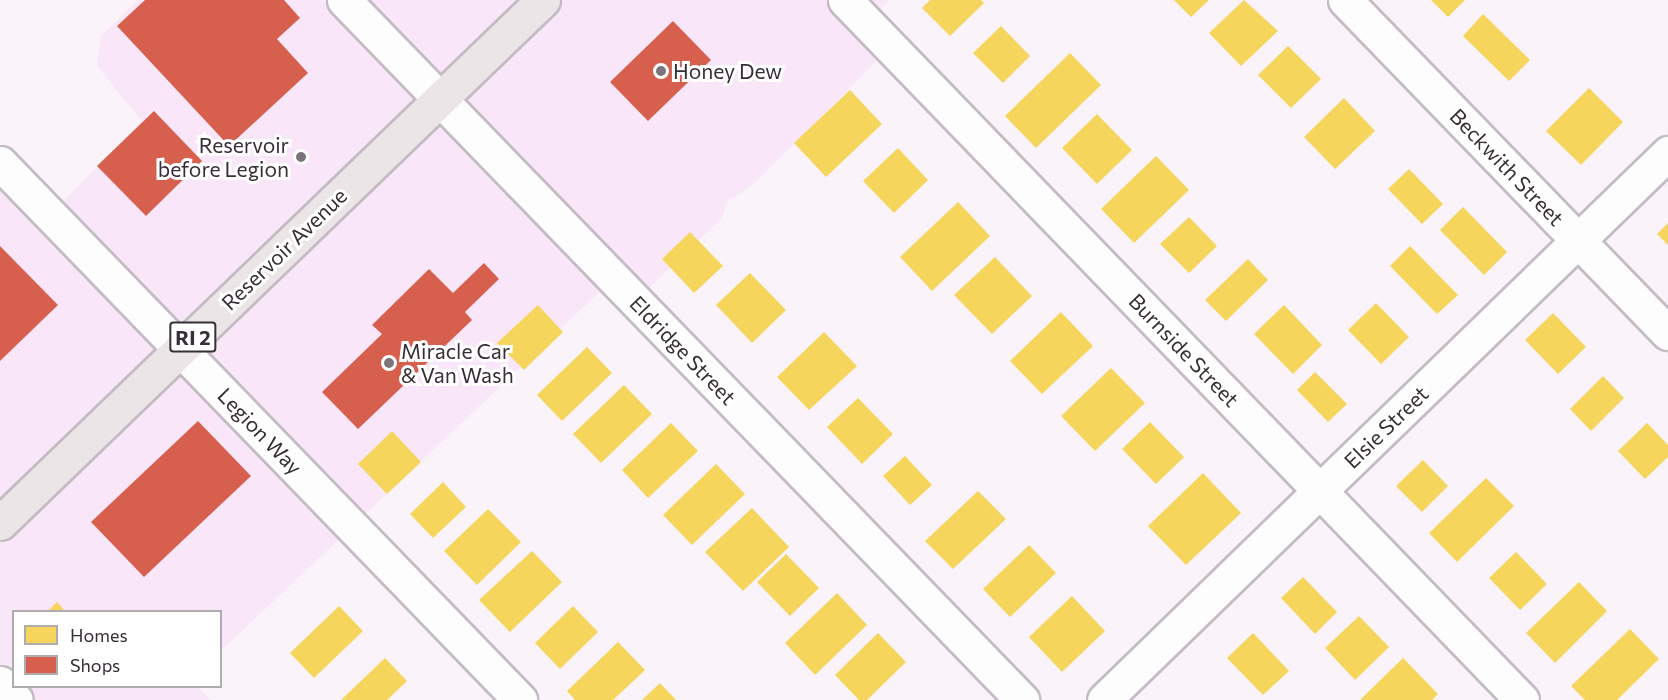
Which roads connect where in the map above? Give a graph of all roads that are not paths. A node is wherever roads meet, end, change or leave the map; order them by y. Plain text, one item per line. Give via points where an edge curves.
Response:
1 (344, 0) edge
2 (543, 0) edge
3 (845, 0) edge
4 (1345, 0) edge
5 (440, 99) junction
6 (1668, 153) edge
7 (0, 163) edge
8 (1578, 240) junction
9 (1668, 333) edge
10 (181, 349) junction
11 (1320, 491) junction
12 (0, 523) edge
13 (0, 683) edge
14 (16, 700) edge
15 (520, 700) edge
16 (1022, 700) edge
17 (1104, 700) edge
18 (1522, 700) edge

1 - 5 street, Eldridge Street
2 - 5 main road, Reservoir Avenue / RI 2
3 - 11 street, Burnside Street
4 - 8 street, Beckwith Street
5 - 10 main road, Reservoir Avenue / RI 2
5 - 16 street, Eldridge Street
6 - 8 street, Elsie Street
7 - 10 street, Legion Way
8 - 9 street, Beckwith Street
8 - 11 street, Elsie Street
10 - 12 main road, Reservoir Avenue / RI 2
10 - 15 street, Legion Way
11 - 17 street, Elsie Street
11 - 18 street, Burnside Street
13 - 14 street

